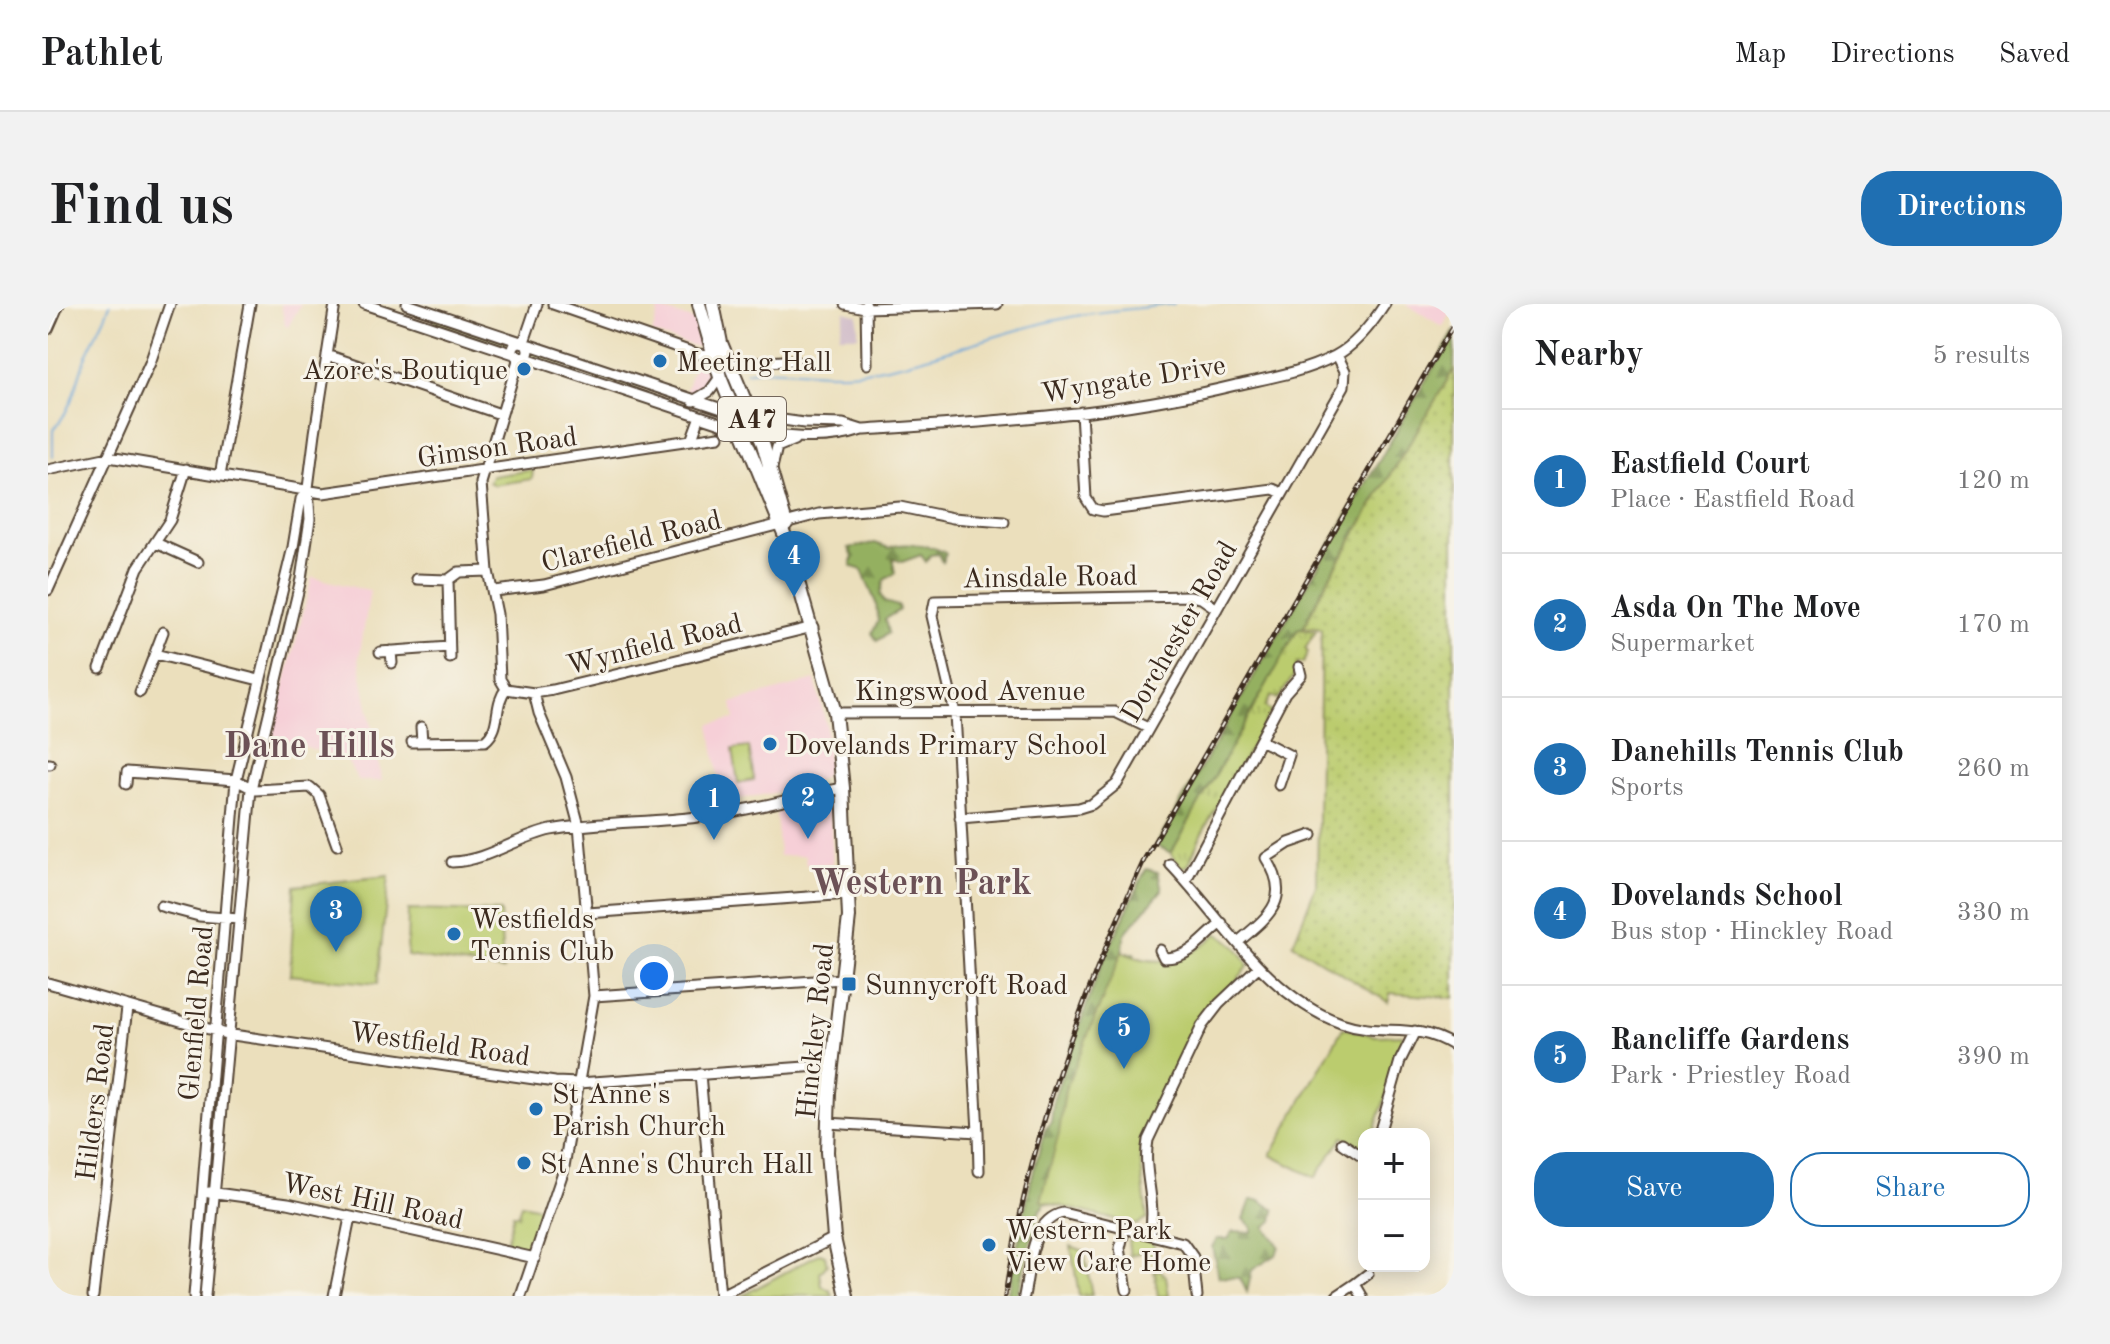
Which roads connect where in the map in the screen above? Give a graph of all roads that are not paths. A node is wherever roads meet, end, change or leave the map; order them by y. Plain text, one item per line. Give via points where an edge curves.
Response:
1 (59, 304) edge
2 (167, 304) edge
3 (250, 304) edge
4 (335, 304) edge
5 (364, 304) edge
6 (407, 304) edge
7 (537, 304) edge
8 (553, 304) edge
9 (699, 304) edge
10 (713, 304) edge
11 (845, 304) edge
12 (997, 304) edge
13 (1385, 304) edge
14 (866, 306) edge
15 (432, 312) junction
16 (427, 326) junction
17 (48, 329) edge
18 (524, 342) junction
19 (327, 355) junction
20 (712, 355) junction
21 (1337, 355) junction
22 (519, 357) junction
23 (795, 360) dead end
24 (867, 364) dead end
25 (729, 365) junction
26 (720, 377) junction
27 (693, 401) junction
28 (1081, 412) junction
29 (734, 413) junction
30 (500, 414) junction
31 (700, 416) junction
32 (751, 416) junction
33 (742, 429) junction
34 (862, 430) junction
35 (759, 432) junction
36 (719, 436) dead end
37 (805, 437) junction
38 (692, 438) junction
39 (109, 457) junction
40 (186, 469) junction
41 (482, 469) junction
42 (48, 470) edge
43 (772, 473) junction
44 (220, 476) junction
45 (308, 488) junction
46 (1282, 493) junction
47 (1004, 522) dead end
48 (783, 528) junction
49 (156, 543) junction
50 (198, 562) dead end
51 (488, 571) junction
52 (448, 580) junction
53 (422, 582) dead end
54 (48, 590) edge
55 (494, 591) junction
56 (1217, 609) junction
57 (813, 627) junction
58 (163, 632) dead end
59 (272, 632) junction
60 (289, 636) junction
61 (449, 647) junction
62 (391, 651) junction
63 (380, 652) dead end
64 (155, 654) junction
65 (450, 658) dead end
66 (392, 663) dead end
67 (100, 668) dead end
68 (1303, 674) dead end
69 (259, 680) junction
70 (506, 689) junction
71 (140, 692) dead end
72 (534, 693) junction
73 (835, 713) junction
74 (955, 713) junction
75 (421, 727) dead end
76 (1148, 728) junction
77 (246, 735) junction
78 (263, 740) junction
79 (1260, 740) junction
80 (1289, 755) junction
81 (1300, 756) dead end
82 (236, 780) junction
83 (126, 784) dead end
84 (1279, 785) dead end
85 (843, 788) junction
86 (251, 789) junction
87 (960, 818) junction
88 (579, 826) junction
89 (1306, 834) dead end
90 (337, 845) dead end
91 (452, 862) dead end
92 (1170, 864) dead end
93 (1186, 880) junction
94 (849, 894) junction
95 (161, 906) dead end
96 (588, 913) junction
97 (224, 918) junction
98 (239, 919) junction
99 (1222, 923) junction
100 (1238, 942) junction
101 (1157, 955) dead end
102 (1259, 966) junction
103 (843, 979) junction
104 (48, 983) edge
105 (594, 996) junction
106 (127, 1008) junction
107 (1415, 1031) junction
108 (221, 1033) junction
109 (1450, 1044) edge
110 (833, 1065) junction
111 (700, 1074) junction
112 (579, 1083) junction
113 (827, 1123) junction
114 (1381, 1128) edge
115 (978, 1132) junction
116 (1342, 1143) dead end
117 (1358, 1154) edge
118 (979, 1171) dead end
119 (202, 1191) junction
120 (214, 1193) junction
121 (350, 1218) junction
122 (1125, 1227) junction
123 (1150, 1233) junction
124 (834, 1238) junction
125 (535, 1258) junction
126 (1368, 1274) dead end
127 (1355, 1284) junction
128 (1127, 1290) dead end
129 (93, 1296) edge
130 (194, 1296) edge
131 (205, 1296) edge
132 (334, 1296) edge
133 (521, 1296) edge
134 (720, 1296) edge
135 (847, 1296) edge
136 (1024, 1296) edge
137 (1197, 1296) edge
138 (1337, 1296) edge
139 (1362, 1296) edge

1 - 17 street
2 - 39 street via 150,363
3 - 44 street
4 - 19 street, Glenfield Road
5 - 16 street, Wyngate Drive
6 - 15 street, Wyngate Drive
7 - 18 street
8 - 20 street
9 - 20 main road, Hinckley Road / A47
10 - 25 main road, Hinckley Road / A47
11 - 14 street
12 - 14 street
13 - 21 street, Wyngate Drive via 1372,325
14 - 24 street
15 - 16 street
15 - 18 street, Wyngate Drive
16 - 22 street, Wyngate Drive
18 - 22 street via 514,347
18 - 27 street, Wyngate Drive
19 - 30 street
19 - 45 street, Glenfield Road
20 - 26 main road, Hinckley Road / A47
21 - 28 street, Wyngate Drive via 1305,369 1203,393
21 - 46 street, Dorchester Road via 1345,371 1344,386
22 - 30 street
22 - 31 street, Wyngate Drive
23 - 25 street
25 - 32 main road, Hinckley Road / A47
26 - 27 street
26 - 29 main road, Hinckley Road / A47
27 - 29 street, Wyngate Drive
28 - 34 street, Wyngate Drive
28 - 46 street via 1086,498 1093,509 1273,489
29 - 32 street, Wyngate Drive
29 - 33 main road, Hinckley Road / A47
30 - 41 street
31 - 33 street, Wyngate Drive
31 - 38 street
32 - 34 street, Wyngate Drive
32 - 35 main road, Hinckley Road / A47
33 - 35 street, Wyngate Drive
33 - 48 main road, Hinckley Road / A47
34 - 37 street, Wyngate Drive via 841,437
35 - 37 street, Wyngate Drive
35 - 43 main road, Hinckley Road / A47
36 - 38 street, Gimson Road
37 - 43 street via 777,447
38 - 41 street, Gimson Road
39 - 40 street, Gimson Road
39 - 42 street
39 - 54 street
40 - 44 street, Gimson Road
40 - 49 street via 170,520
41 - 45 street, Gimson Road via 323,493
41 - 51 street
43 - 48 main road, Hinckley Road / A47
44 - 45 street, Gimson Road
45 - 59 street, Glenfield Road via 301,499
45 - 60 street, Glenfield Road via 310,519
46 - 56 street, Dorchester Road
47 - 48 street, Clarefield Road via 900,507 819,514
48 - 55 street, Clarefield Road via 544,585
48 - 57 main road, Hinckley Road / A47
49 - 50 street
49 - 67 street via 132,581
51 - 52 street via 459,572
51 - 55 street
52 - 53 street
52 - 61 street
55 - 70 street via 500,679
56 - 74 street, Ainsdale Road via 1189,596 938,600 932,616
56 - 76 street, Dorchester Road
57 - 72 street, Wynfield Road
57 - 73 main road, Hinckley Road / A47
58 - 64 street
59 - 60 street
59 - 69 street, Glenfield Road
60 - 78 street, Glenfield Road
61 - 62 street
61 - 65 street
62 - 63 street
62 - 66 street
64 - 69 street
64 - 71 street
68 - 79 street via 1285,693
69 - 77 street, Glenfield Road
70 - 72 street, Wynfield Road
70 - 75 street via 496,706 496,726 485,741 417,742
72 - 88 street
73 - 74 street, Kingswood Avenue
73 - 85 main road, Hinckley Road / A47
74 - 76 street, Kingswood Avenue via 1120,712
74 - 87 street, Ainsdale Road
76 - 87 street, Dorchester Road via 1117,784 1092,804
77 - 78 street
77 - 82 street, Glenfield Road
78 - 86 street, Glenfield Road
79 - 80 street
79 - 93 street
80 - 81 street
80 - 84 street
82 - 83 street via 127,772
82 - 86 street
82 - 97 street, Glenfield Road
85 - 88 street via 722,814
85 - 94 main road, Hinckley Road / A47
86 - 90 street via 315,790
86 - 98 street, Glenfield Road
87 - 115 street, Ainsdale Road
88 - 91 street via 521,837 482,856
88 - 96 street
89 - 100 street via 1263,855 1277,876 1277,898 1264,920
92 - 93 street
93 - 99 street
94 - 96 street
94 - 103 main road, Hinckley Road / A47
95 - 97 street
96 - 105 street
97 - 98 street
97 - 108 street, Glenfield Road
98 - 108 street, Glenfield Road
99 - 100 street
99 - 101 street via 1191,952 1171,958
100 - 102 street
102 - 107 street via 1275,983 1340,1023
102 - 123 street via 1202,1026 1148,1140
103 - 105 street
103 - 110 main road, Hinckley Road / A47
104 - 106 street, Westfield Road
105 - 112 street
106 - 108 street, Westfield Road
106 - 129 street, Hilders Road
107 - 109 street
107 - 114 street via 1400,1061
108 - 112 street, Westfield Road
108 - 119 street, Glenfield Road
108 - 120 street, Glenfield Road
110 - 111 street, Westfield Road
110 - 113 main road, Hinckley Road / A47
111 - 112 street, Westfield Road
111 - 134 street
112 - 125 street via 563,1172
113 - 115 street
113 - 124 main road, Hinckley Road / A47
115 - 118 street, Ainsdale Road
116 - 117 street
119 - 120 street, West Hill Road
119 - 130 street, Glenfield Road
120 - 121 street, West Hill Road
120 - 131 street, Glenfield Road
121 - 125 street, West Hill Road
121 - 132 street
122 - 123 street
122 - 128 street via 1120,1248
122 - 136 street via 1069,1214 1049,1218 1037,1237
123 - 137 street via 1189,1248
124 - 134 street
124 - 135 main road, Hinckley Road / A47
125 - 133 street
126 - 127 street
127 - 138 street
127 - 139 street

